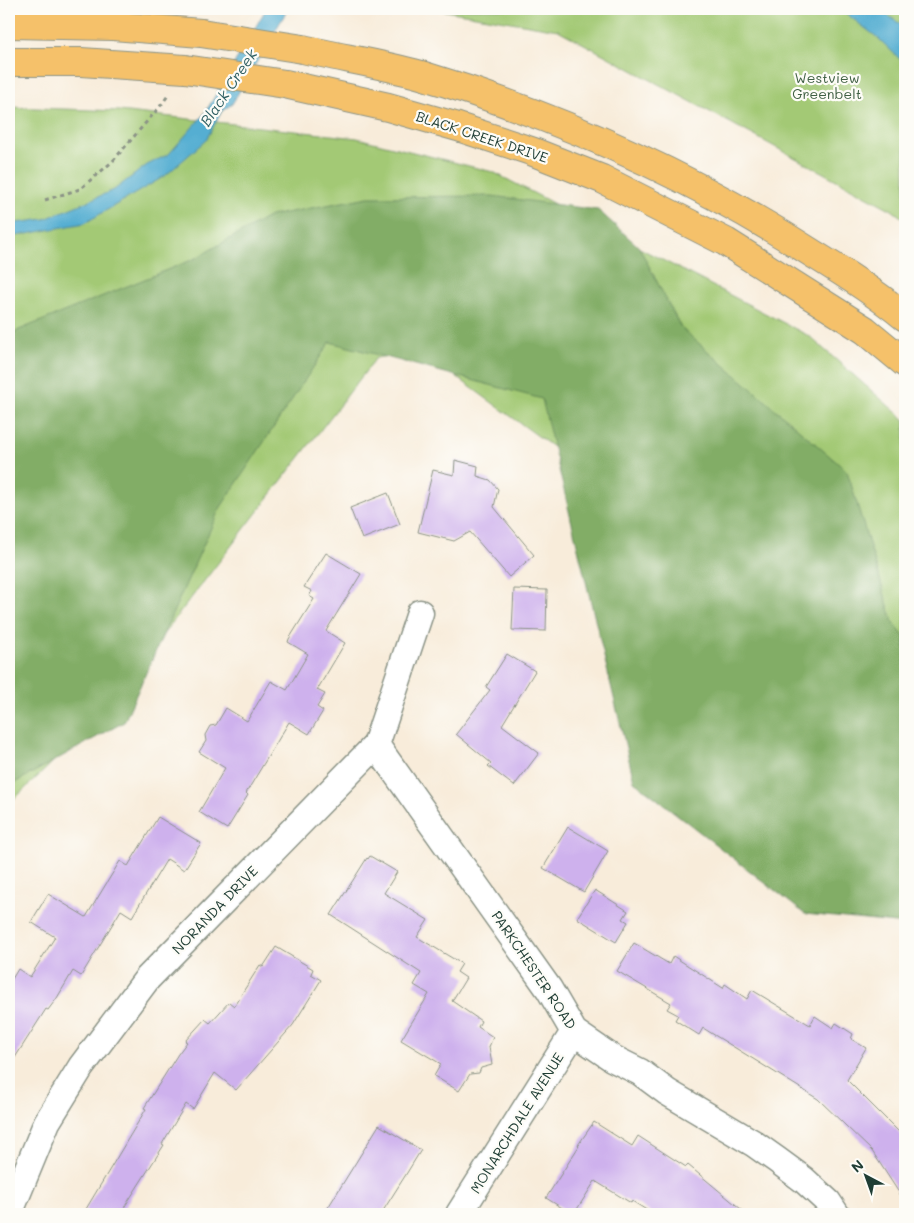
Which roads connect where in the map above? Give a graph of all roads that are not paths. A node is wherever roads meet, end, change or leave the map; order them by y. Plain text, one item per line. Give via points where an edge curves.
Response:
1 (9, 24) edge
2 (9, 62) edge
3 (905, 317) edge
4 (905, 363) edge
5 (420, 612) dead end
6 (376, 745) junction
7 (574, 1032) junction
8 (9, 1214) edge
9 (459, 1214) edge
10 (836, 1214) edge

1 - 3 main road, bridge via 113,26 201,33 302,49 419,75 512,105 597,138 685,179 765,222 879,296
2 - 4 main road, BLACK CREEK DRIVE, bridge via 81,62 179,79 285,84 458,126 602,179 726,242 865,330
5 - 6 street, NORANDA DRIVE
6 - 7 street, PARKCHESTER ROAD via 549,989
6 - 8 street, NORANDA DRIVE via 147,980 81,1066 48,1122
7 - 9 street, MONARCHDALE AVENUE
7 - 10 street, PARKCHESTER ROAD via 753,1143 804,1180

